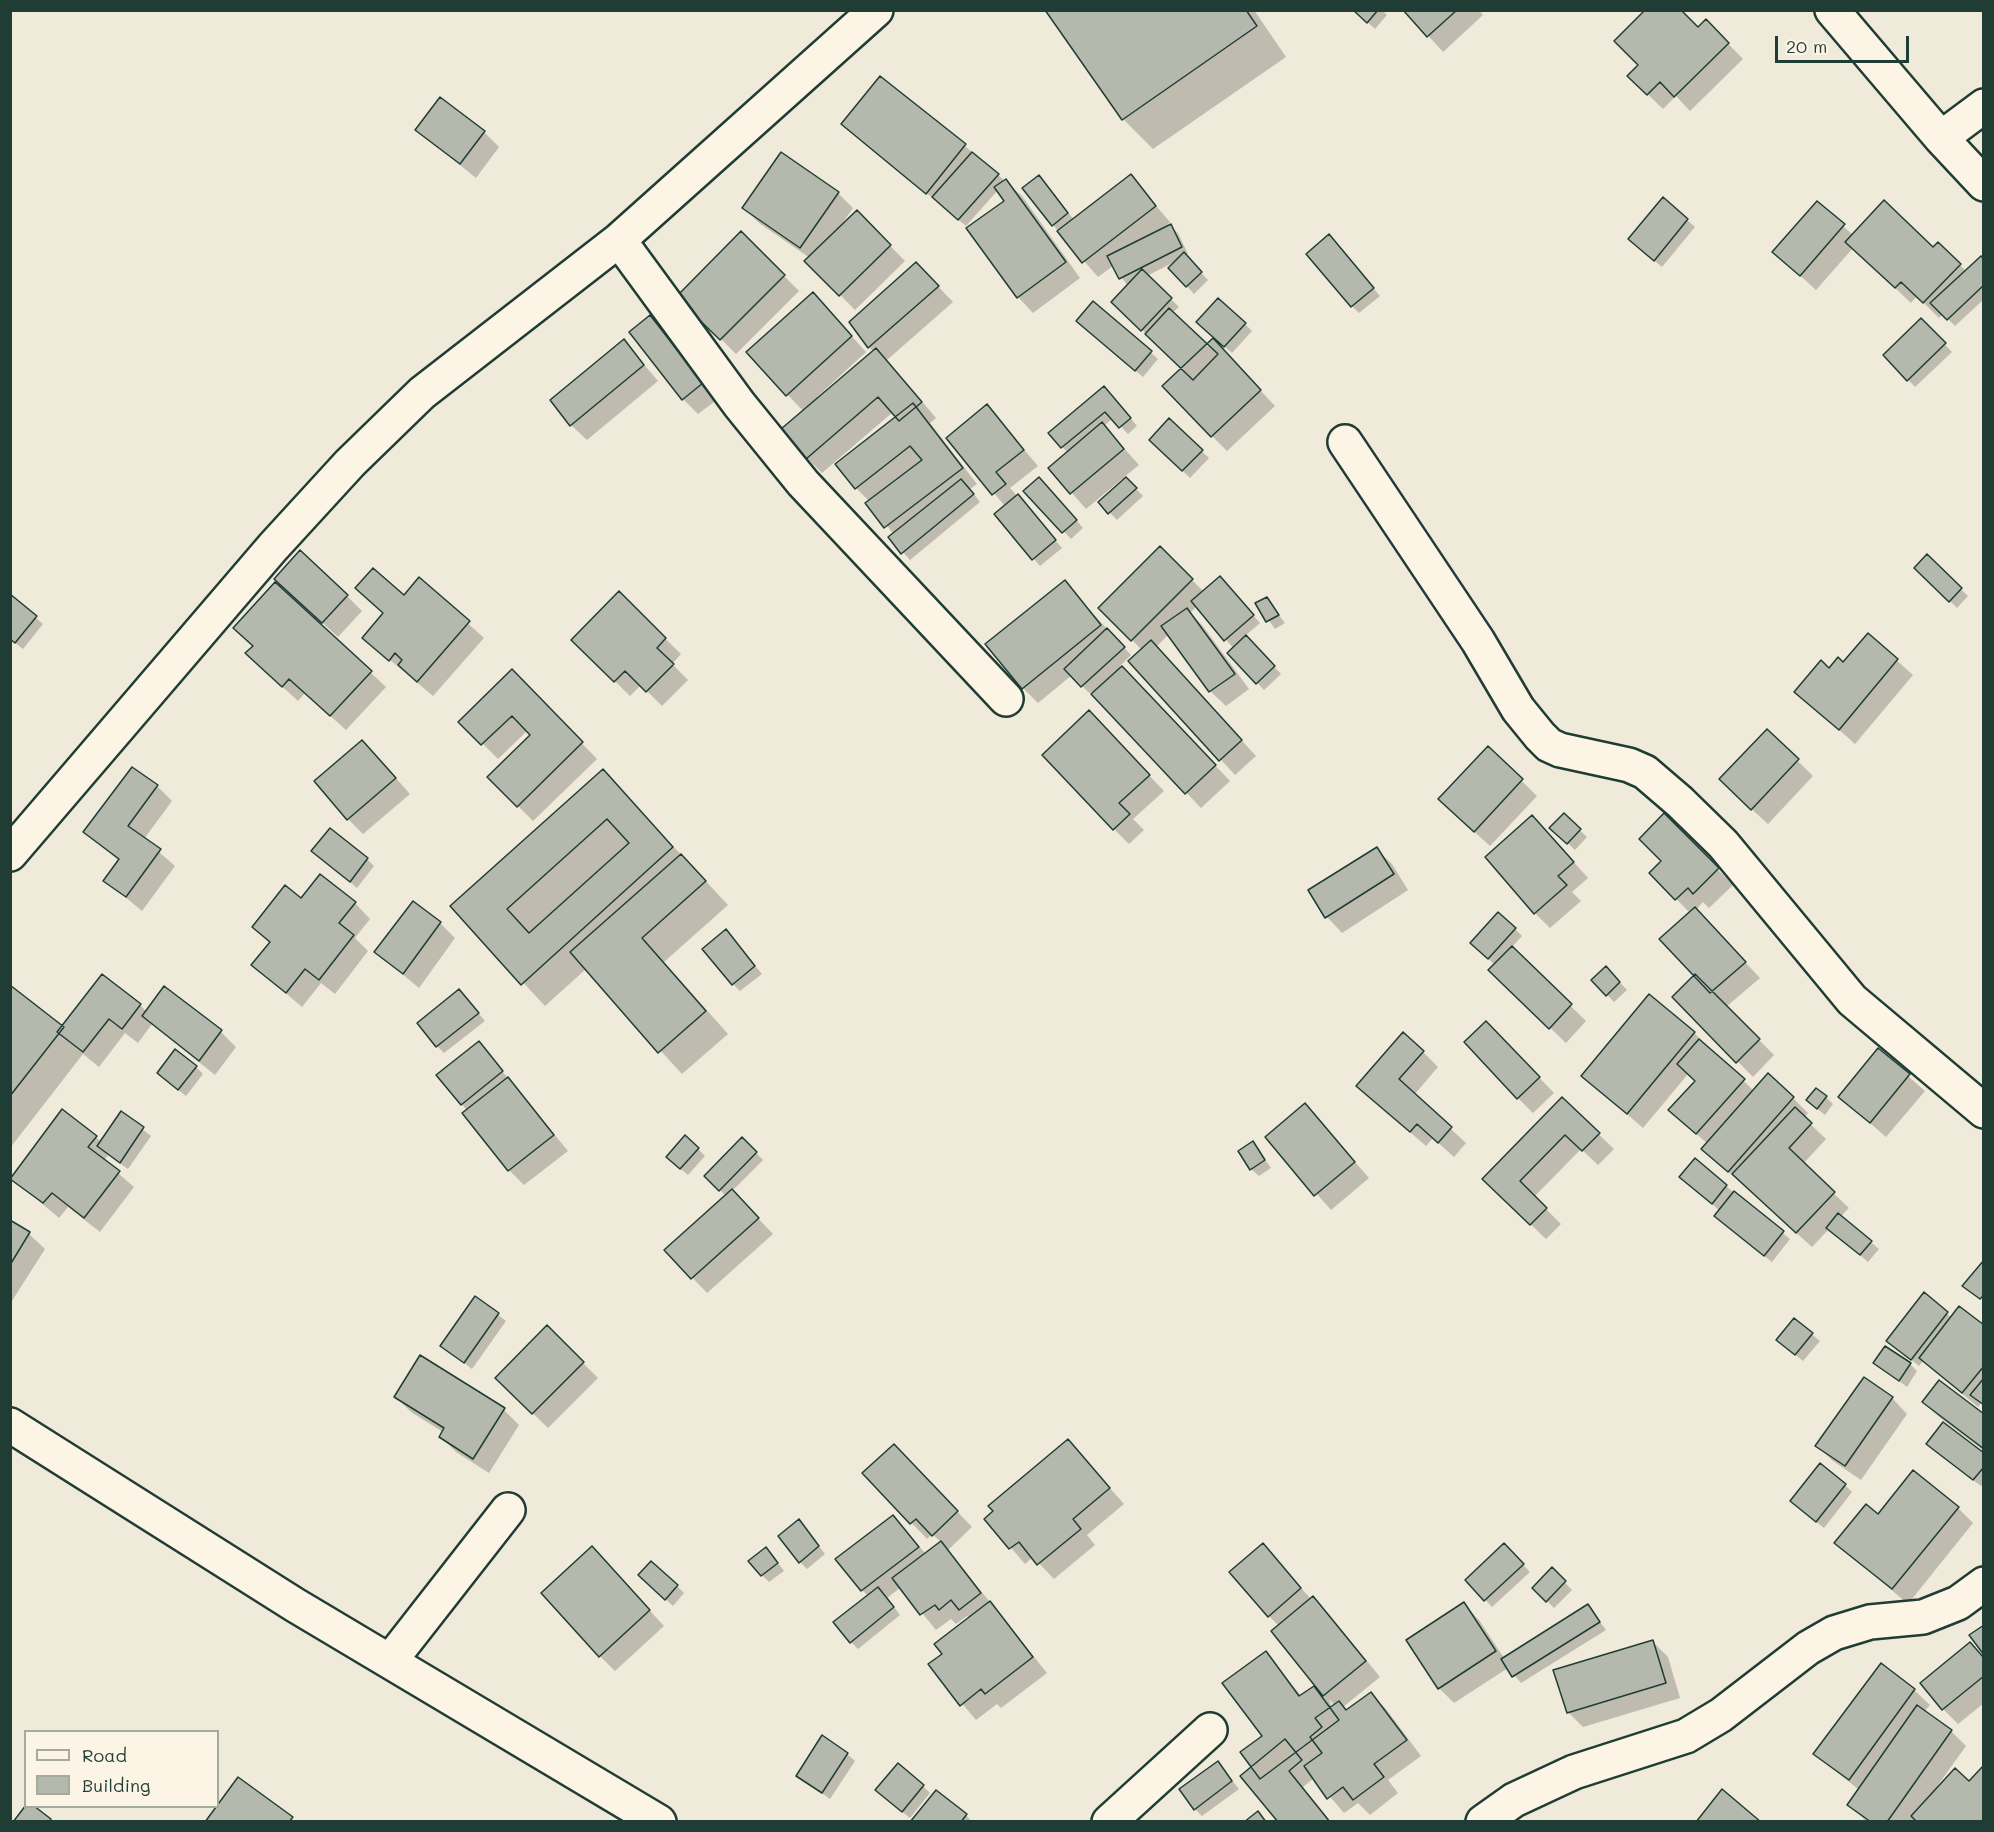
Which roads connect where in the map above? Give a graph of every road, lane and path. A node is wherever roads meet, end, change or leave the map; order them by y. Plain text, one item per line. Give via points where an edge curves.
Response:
1 (876, 10) edge
2 (1832, 10) edge
3 (1983, 106) edge
4 (1941, 138) junction
5 (1983, 184) edge
6 (619, 240) junction
7 (1345, 442) dead end
8 (1006, 699) dead end
9 (10, 854) edge
10 (1983, 1110) edge
11 (10, 1425) edge
12 (508, 1510) dead end
13 (1983, 1584) edge
14 (390, 1661) junction
15 (1210, 1730) dead end
16 (659, 1821) edge
17 (1109, 1821) edge
18 (1483, 1821) edge

1 - 6 street
2 - 4 street
3 - 4 street
4 - 5 street
6 - 8 street via 739,404 803,483
6 - 9 street via 422,393 350,463
7 - 10 street via 1478,641 1518,709 1540,736 1560,750 1637,768 1680,801 1723,844 1852,1000
11 - 14 street
12 - 14 street
13 - 18 street via 1958,1602 1923,1617 1870,1622 1834,1633 1686,1736 1574,1772 1514,1800
14 - 16 street
15 - 17 street

